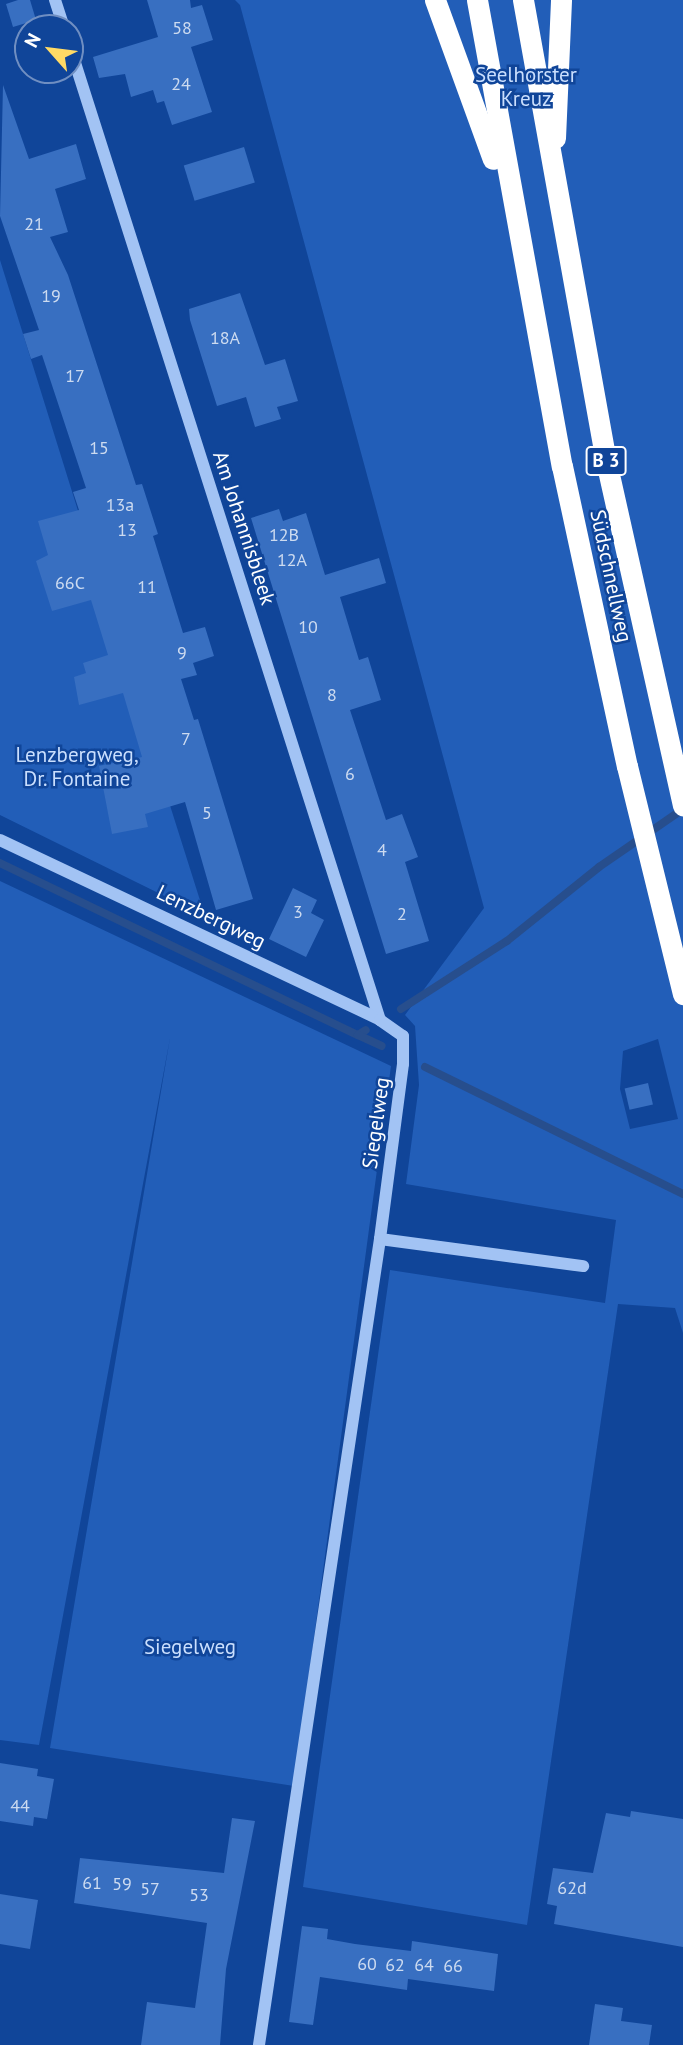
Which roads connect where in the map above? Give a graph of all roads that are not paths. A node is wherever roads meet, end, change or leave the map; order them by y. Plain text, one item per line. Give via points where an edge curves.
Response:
1 (435, 0) edge
2 (477, 0) edge
3 (523, 0) edge
4 (561, 0) edge
5 (82, 84) edge
6 (553, 179) junction
7 (515, 223) junction
8 (683, 806) edge
9 (0, 840) edge
10 (683, 994) edge
11 (380, 1020) junction
12 (403, 1036) joint
13 (380, 1239) junction
14 (583, 1266) dead end
15 (259, 2045) edge

1 - 7 highway, B 3
2 - 7 highway, Südschnellweg
3 - 6 highway, Südschnellweg / B 3
4 - 6 highway
5 - 11 street, Am Johannisbleek
6 - 8 highway, Südschnellweg / B 3 via 606,461
7 - 10 highway, Südschnellweg / B 3 via 627,766
9 - 11 street, Lenzbergweg
11 - 12 street, Lenzbergweg
12 - 13 street, Siegelweg
13 - 14 street
13 - 15 street, Siegelweg

